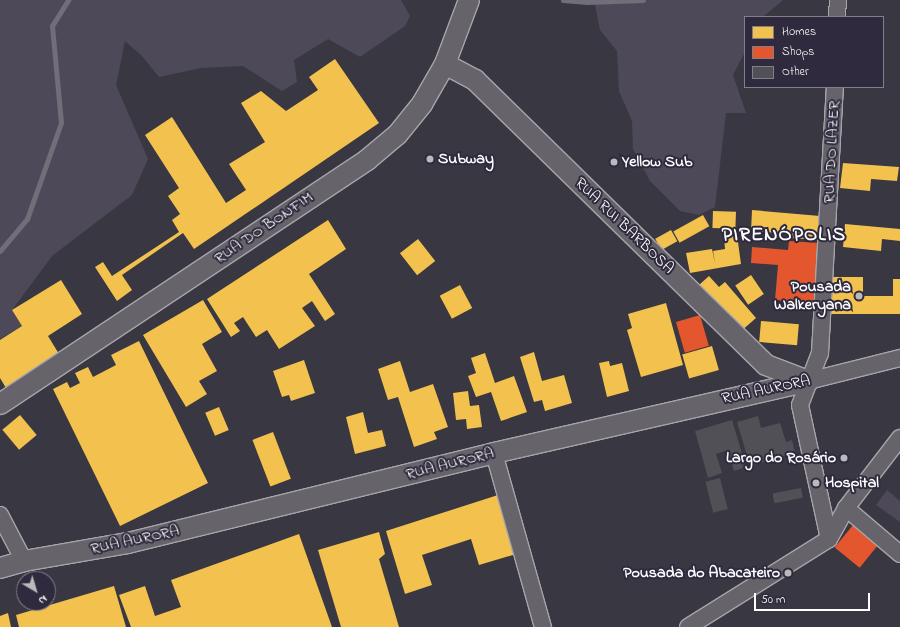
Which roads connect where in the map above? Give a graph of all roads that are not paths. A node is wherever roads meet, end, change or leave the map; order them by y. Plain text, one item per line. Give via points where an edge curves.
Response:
1 (469, 0) edge
2 (838, 0) edge
3 (837, 16) edge
4 (445, 64) junction
5 (835, 88) edge
6 (900, 358) edge
7 (766, 365) junction
8 (808, 381) junction
9 (743, 395) junction
10 (0, 404) edge
11 (900, 438) edge
12 (494, 453) junction
13 (846, 508) junction
14 (0, 515) edge
15 (829, 539) junction
16 (900, 554) edge
17 (24, 561) junction
18 (0, 568) edge
19 (694, 626) edge
20 (544, 627) edge

1 - 4 main road, RUA DO BONFIM
2 - 3 street
4 - 7 main road, RUA RUI BARBOSA via 474,80
4 - 10 main road, RUA DO BONFIM via 422,104 397,135 367,160
5 - 8 street, RUA DO LAZER via 820,353
6 - 8 street, RUA AURORA
7 - 8 main road, RUA RUI BARBOSA
7 - 9 main road via 766,376 762,385
8 - 9 main road, RUA AURORA
8 - 15 street via 800,404
9 - 12 main road, RUA AURORA
11 - 13 street
12 - 17 main road, RUA AURORA via 128,543
12 - 20 street
13 - 15 street
13 - 16 street
14 - 17 street
15 - 19 street
17 - 18 main road, RUA AURORA

